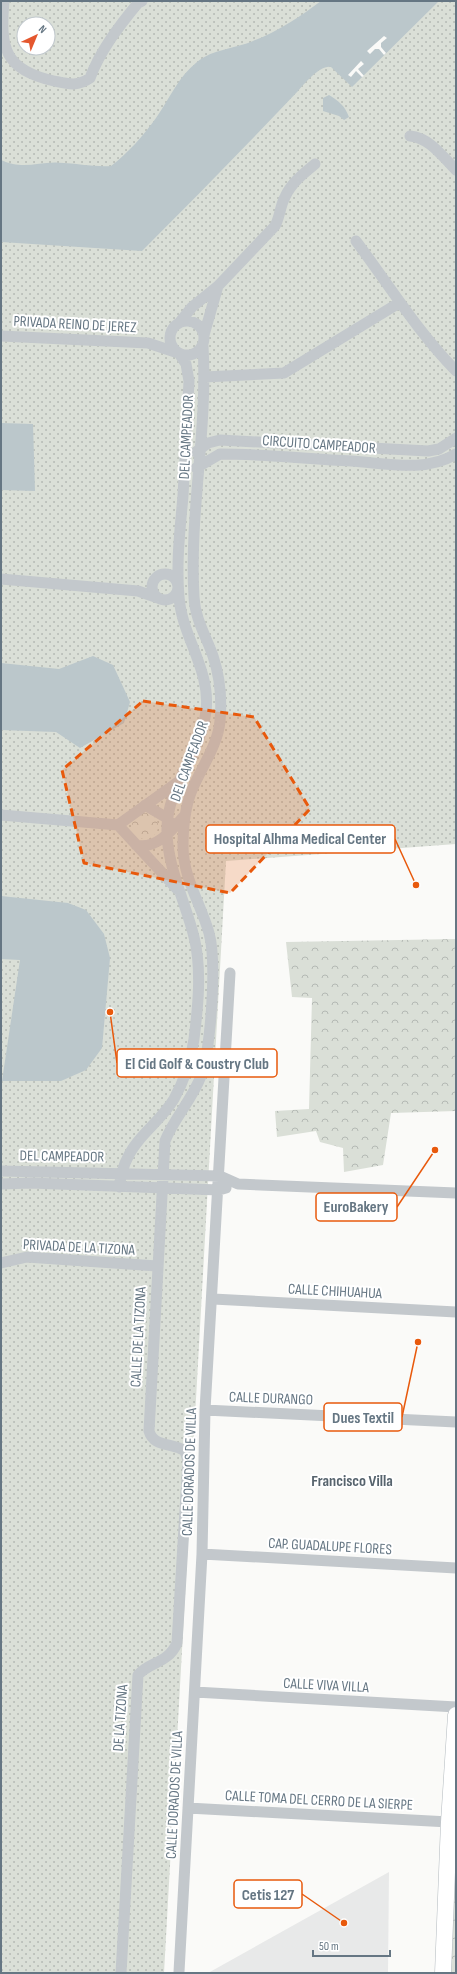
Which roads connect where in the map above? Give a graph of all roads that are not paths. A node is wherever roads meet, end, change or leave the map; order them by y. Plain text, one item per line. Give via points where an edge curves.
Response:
1 (4, 1) edge
2 (142, 1) edge
3 (410, 136) dead end
4 (315, 164) dead end
5 (456, 170) edge
6 (356, 241) dead end
7 (218, 286) junction
8 (399, 303) junction
9 (180, 322) junction
10 (171, 330) junction
11 (1, 336) edge
12 (203, 340) junction
13 (148, 343) junction
14 (177, 353) junction
15 (456, 371) edge
16 (204, 376) junction
17 (201, 422) junction
18 (220, 440) junction
19 (452, 441) edge
20 (352, 446) junction
21 (200, 450) junction
22 (455, 455) edge
23 (185, 459) junction
24 (351, 461) junction
25 (199, 466) junction
26 (184, 476) junction
27 (178, 557) junction
28 (194, 569) junction
29 (158, 578) junction
30 (1, 579) edge
31 (178, 586) junction
32 (138, 591) junction
33 (159, 598) junction
34 (194, 598) junction
35 (184, 623) junction
36 (178, 782) junction
37 (145, 805) junction
38 (186, 814) junction
39 (1, 815) edge
40 (167, 818) junction
41 (118, 824) junction
42 (170, 831) junction
43 (136, 845) junction
44 (183, 846) junction
45 (178, 889) junction
46 (230, 973) dead end
47 (154, 1125) junction
48 (169, 1131) junction
49 (1, 1171) edge
50 (122, 1172) junction
51 (163, 1176) junction
52 (220, 1176) junction
53 (1, 1184) edge
54 (238, 1184) junction
55 (119, 1187) junction
56 (162, 1189) junction
57 (219, 1190) junction
58 (456, 1193) edge
59 (1, 1263) edge
60 (157, 1266) junction
61 (213, 1299) junction
62 (456, 1312) edge
63 (205, 1410) junction
64 (456, 1422) edge
65 (188, 1461) joint
66 (202, 1554) junction
67 (456, 1568) edge
68 (195, 1692) junction
69 (456, 1707) edge
70 (456, 1715) edge
71 (188, 1808) junction
72 (449, 1822) junction
73 (179, 1972) dead end
74 (121, 1973) edge
75 (442, 1973) edge

1 - 2 street via 2,25 5,45 13,62 35,77 75,85 90,78 94,65 121,23
3 - 5 street via 421,137 427,141
4 - 7 street, DEL CAMPEADOR via 284,197 279,220 275,226
6 - 8 street
7 - 9 street, DEL CAMPEADOR via 202,298
7 - 12 street, DEL CAMPEADOR
8 - 15 street via 428,341
8 - 16 street via 284,373
9 - 10 street
9 - 12 street via 192,322 201,329
10 - 13 street, PRIVADA REINO DE JEREZ
10 - 14 street via 169,341
11 - 13 street, PRIVADA REINO DE JEREZ
12 - 14 street via 200,350 190,356
12 - 16 street, DEL CAMPEADOR
13 - 14 street, PRIVADA REINO DE JEREZ
14 - 23 street, DEL CAMPEADOR via 186,364 189,381
16 - 17 street, DEL CAMPEADOR
17 - 18 street via 207,431
17 - 21 street, DEL CAMPEADOR
18 - 20 street, CIRCUITO CAMPEADOR
18 - 21 street, CIRCUITO CAMPEADOR via 214,440
19 - 20 street, CIRCUITO CAMPEADOR via 439,449 428,451
19 - 22 street
20 - 24 street
21 - 23 street, CIRCUITO CAMPEADOR
21 - 25 street, DEL CAMPEADOR
22 - 24 street, CIRCUITO CAMPEADOR via 430,464
23 - 26 street, DEL CAMPEADOR
24 - 25 street, CIRCUITO CAMPEADOR via 220,454
25 - 26 street, CIRCUITO CAMPEADOR
25 - 28 street, DEL CAMPEADOR
26 - 27 street, DEL CAMPEADOR
27 - 29 street
27 - 31 street, DEL CAMPEADOR
28 - 31 street
28 - 34 street, DEL CAMPEADOR
29 - 31 street via 170,576
29 - 32 street via 148,587
29 - 33 street via 153,590
30 - 32 street
31 - 33 street via 173,597 167,600
31 - 34 street
31 - 35 street, DEL CAMPEADOR
32 - 33 street
33 - 35 street, DEL CAMPEADOR via 178,613
34 - 38 street, DEL CAMPEADOR via 200,627 218,674 221,712 217,734 191,791
35 - 36 street, DEL CAMPEADOR via 206,684 206,710 198,743
36 - 37 street
36 - 40 street, DEL CAMPEADOR
37 - 40 street
37 - 41 street
38 - 42 street
38 - 44 street, DEL CAMPEADOR
39 - 41 street
40 - 42 street, DEL CAMPEADOR
41 - 43 street
42 - 43 street via 150,846
42 - 44 street
42 - 45 street, DEL CAMPEADOR
43 - 45 street
44 - 48 street, DEL CAMPEADOR via 188,878 209,932 214,965 208,1036 201,1075 188,1103
45 - 47 street, DEL CAMPEADOR via 195,940 198,971 194,1038 183,1080 173,1100
46 - 52 street, CALLE DORADOS DE VILLA
47 - 48 street
47 - 50 street, DEL CAMPEADOR via 127,1157
48 - 51 street, DEL CAMPEADOR via 165,1141
49 - 50 street, DEL CAMPEADOR
50 - 51 street, DEL CAMPEADOR
50 - 55 street, DEL CAMPEADOR
51 - 52 street
51 - 56 street, DEL CAMPEADOR
52 - 54 street
52 - 57 street, CALLE DORADOS DE VILLA
53 - 55 street, DEL CAMPEADOR
54 - 57 street
54 - 58 street
55 - 56 street, DEL CAMPEADOR
56 - 57 street
56 - 60 street, CALLE DE LA TIZONA
57 - 61 street, CALLE DORADOS DE VILLA
59 - 60 street, PRIVADA DE LA TIZONA via 28,1257
60 - 65 street, CALLE DE LA TIZONA via 149,1431 151,1438 157,1443 179,1447 185,1451
61 - 62 street, CALLE CHIHUAHUA
61 - 63 street, CALLE DORADOS DE VILLA
63 - 64 street, CALLE DURANGO
63 - 66 street, CALLE DORADOS DE VILLA
65 - 74 street, DE LA TIZONA via 177,1643 173,1652 166,1658 142,1670 138,1675
66 - 67 street, CAP. GUADALUPE FLORES
66 - 68 street, CALLE DORADOS DE VILLA
68 - 69 street, CALLE VIVA VILLA
68 - 71 street, CALLE DORADOS DE VILLA
70 - 72 main road
71 - 72 street, CALLE TOMA DEL CERRO DE LA SIERPE
71 - 73 street, CALLE DORADOS DE VILLA
72 - 75 main road

